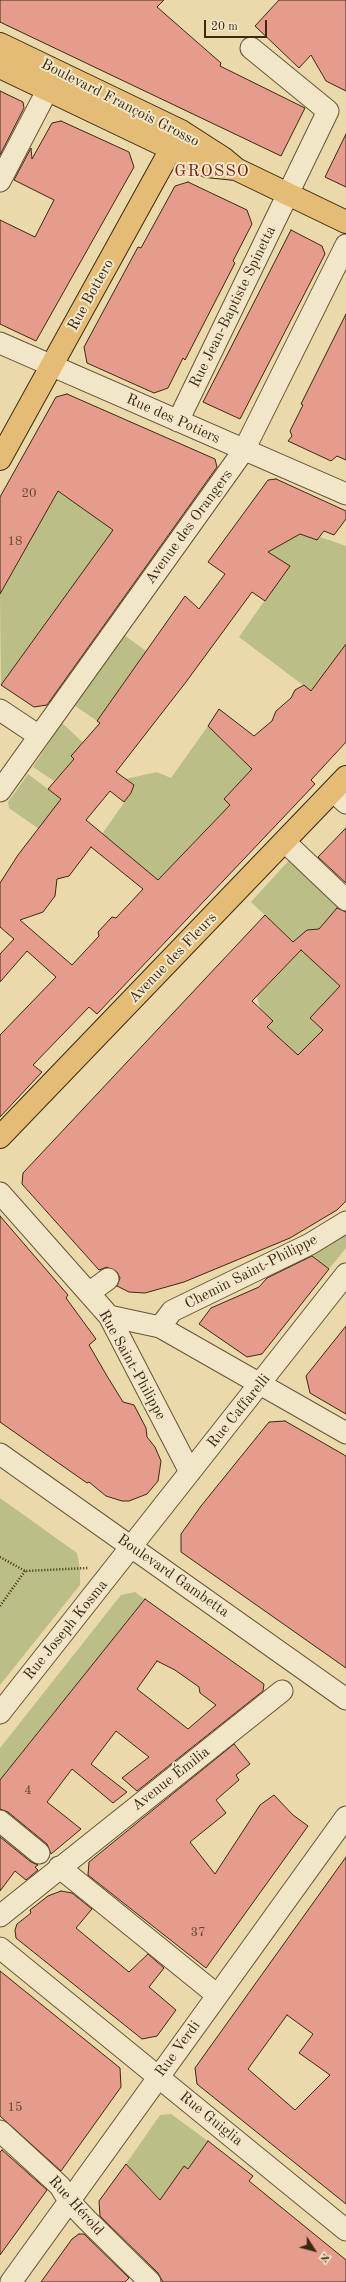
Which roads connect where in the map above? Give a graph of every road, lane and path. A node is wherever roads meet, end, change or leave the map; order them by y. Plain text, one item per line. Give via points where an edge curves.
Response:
1 (0, 44) edge
2 (252, 48) dead end
3 (0, 55) edge
4 (0, 67) edge
5 (45, 76) junction
6 (176, 140) junction
7 (0, 181) edge
8 (288, 194) junction
9 (346, 222) edge
10 (346, 245) edge
11 (0, 343) edge
12 (51, 367) junction
13 (178, 421) junction
14 (244, 450) junction
15 (0, 459) edge
16 (346, 494) edge
17 (0, 710) edge
18 (39, 736) junction
19 (342, 790) edge
20 (0, 791) edge
21 (284, 842) junction
22 (346, 900) edge
23 (0, 1137) edge
24 (0, 1192) edge
25 (346, 1222) edge
26 (346, 1274) edge
27 (108, 1278) dead end
28 (89, 1294) junction
29 (109, 1316) junction
30 (160, 1327) junction
31 (261, 1384) junction
32 (346, 1434) edge
33 (0, 1454) edge
34 (190, 1472) junction
35 (132, 1547) junction
36 (0, 1557) edge
37 (94, 1567) dead end
38 (25, 1571) junction
39 (0, 1606) edge
40 (282, 1691) dead end
41 (346, 1698) edge
42 (0, 1713) edge
43 (346, 1818) edge
44 (0, 1821) edge
45 (39, 1853) dead end
46 (59, 1867) junction
47 (0, 1916) edge
48 (0, 1948) edge
49 (217, 1995) junction
50 (159, 2076) junction
51 (0, 2131) edge
52 (69, 2201) junction
53 (346, 2230) edge
54 (11, 2282) edge
55 (150, 2282) edge

1 - 5 main road, Boulevard François Grosso
2 - 8 street, Rue Jean-Baptiste Spinetta via 328,111
3 - 5 street
4 - 5 main road, Boulevard François Grosso
5 - 6 main road, Boulevard François Grosso
5 - 6 main road, Boulevard François Grosso
5 - 7 street
6 - 8 main road, Boulevard François Grosso via 223,158 236,169
6 - 12 main road, Rue Bottero
8 - 9 main road, Boulevard François Grosso
8 - 13 street, Rue Jean-Baptiste Spinetta
10 - 14 street, Avenue des Orangers
11 - 12 street, Rue des Potiers
12 - 13 street, Rue des Potiers
12 - 15 main road, Rue Bottero
13 - 14 street, Rue des Potiers
14 - 16 street, Rue des Potiers
14 - 18 street, Avenue des Orangers
17 - 18 street
18 - 20 street, Avenue des Orangers
19 - 21 main road, Avenue des Fleurs
21 - 22 street
21 - 23 main road, Avenue des Fleurs
24 - 28 street, Rue Saint-Philippe
25 - 30 street, Chemin Saint-Philippe via 310,1244 172,1311
26 - 31 street, Rue Caffarelli
27 - 28 street
28 - 29 street, Rue Saint-Philippe
29 - 30 street
29 - 34 street, Rue Saint-Philippe
30 - 31 street
31 - 32 street
31 - 34 street, Rue Caffarelli
33 - 35 street, Boulevard Gambetta
34 - 35 street, Rue Caffarelli
35 - 41 street, Boulevard Gambetta
35 - 42 street, Rue Joseph Kosma
36 - 38 path
37 - 38 path
38 - 39 path
40 - 46 street, Avenue Émilia
43 - 49 street, Rue Verdi
44 - 45 street
46 - 47 street, Avenue Émilia
46 - 49 street
48 - 50 street, Rue Guiglia
49 - 50 street, Rue Verdi
50 - 52 street, Rue Verdi
50 - 53 street, Rue Guiglia
51 - 52 street, Rue Hérold via 60,2186
52 - 54 street, Rue Verdi
52 - 55 street, Rue Hérold

